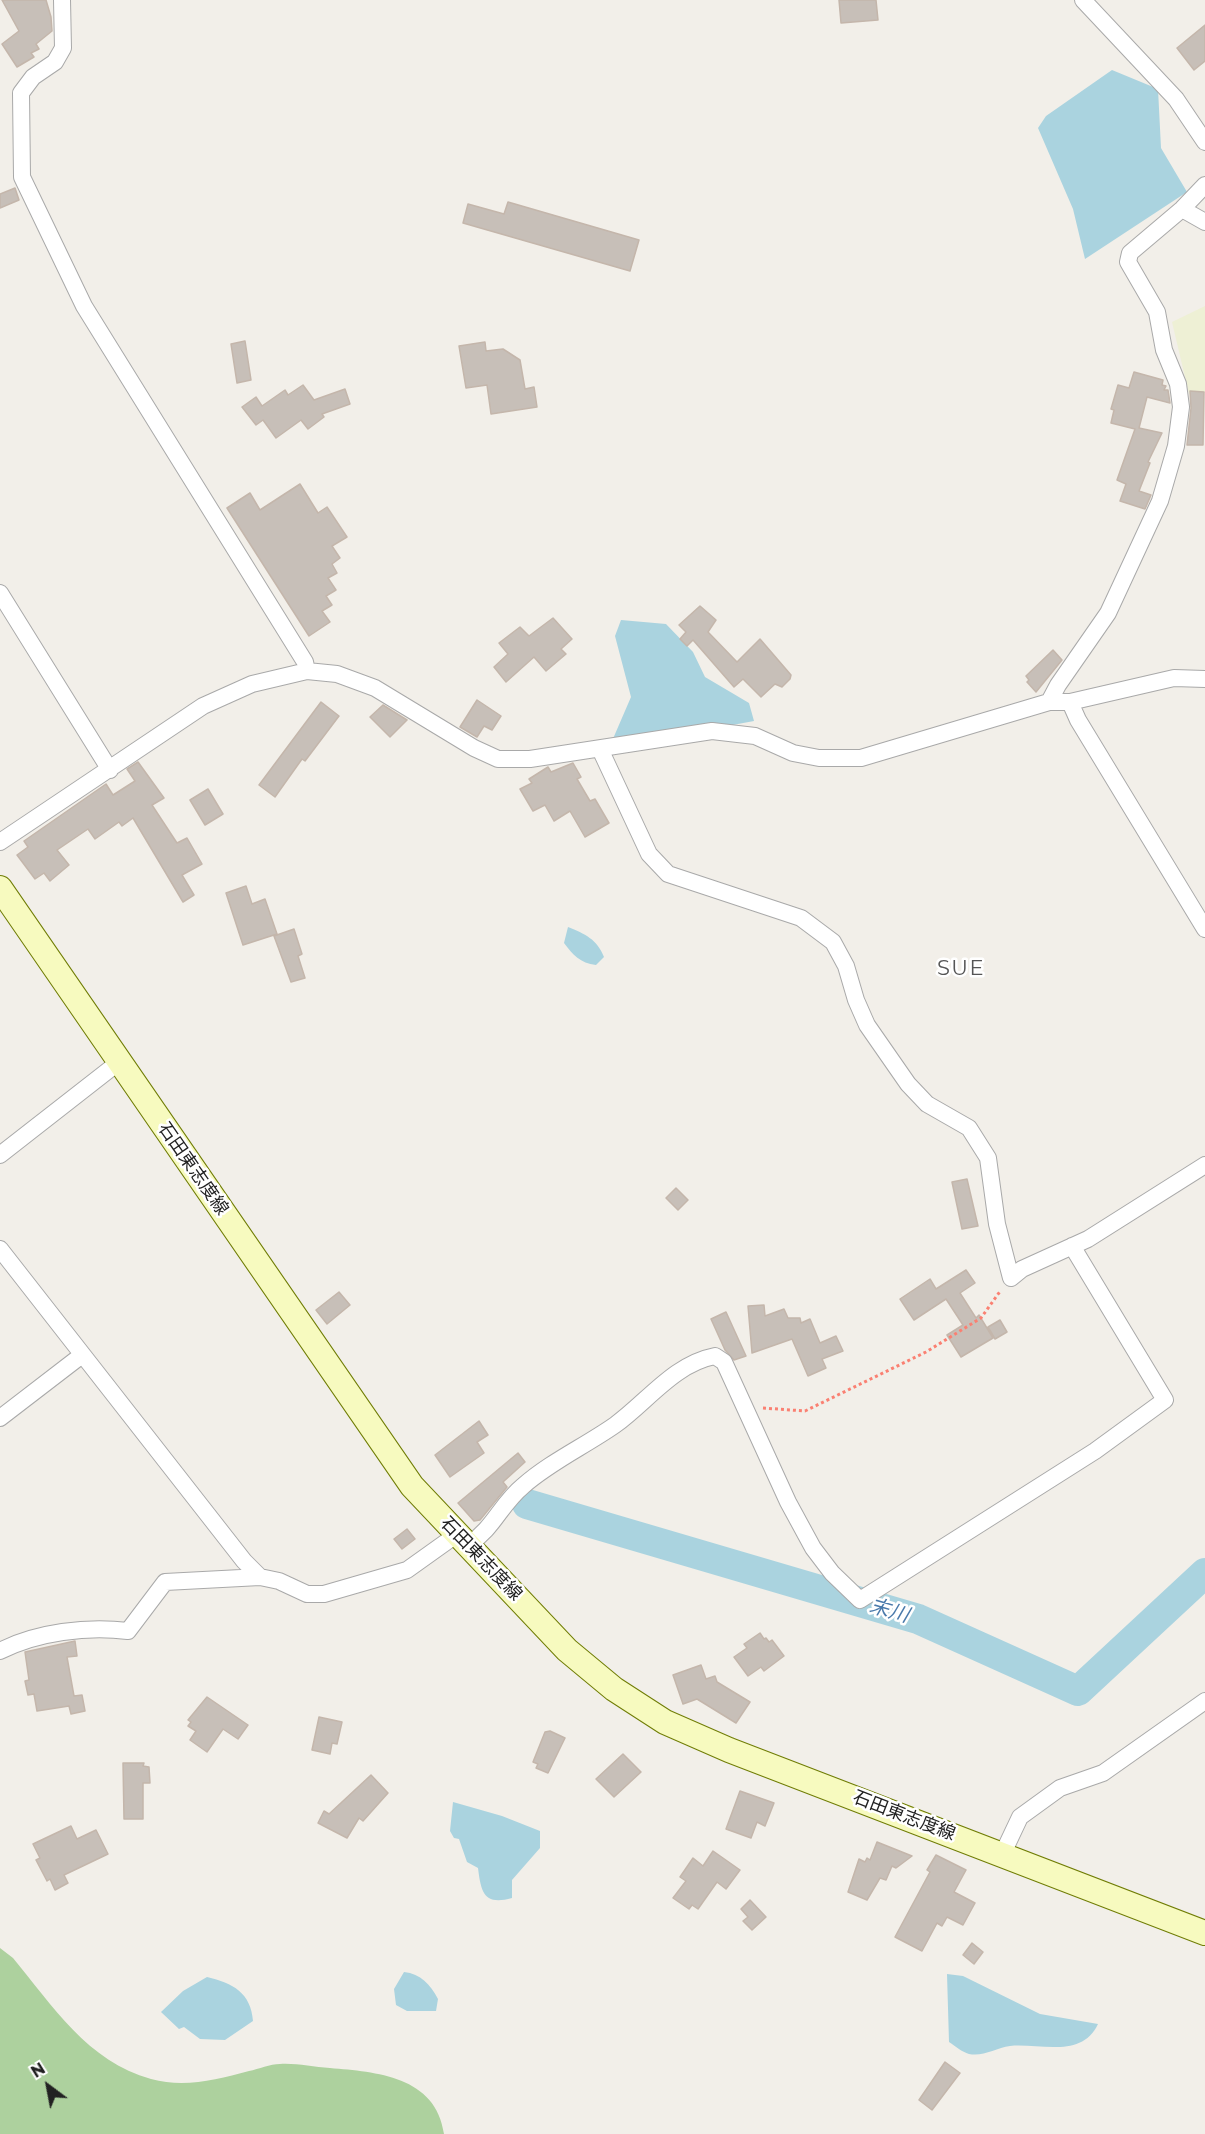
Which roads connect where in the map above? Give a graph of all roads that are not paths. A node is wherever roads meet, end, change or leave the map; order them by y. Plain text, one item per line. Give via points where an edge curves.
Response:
1 (62, 0) edge
2 (1083, 0) edge
3 (1205, 142) edge
4 (1205, 185) edge
5 (1182, 209) junction
6 (1205, 222) edge
7 (0, 593) edge
8 (307, 671) junction
9 (1205, 679) edge
10 (1049, 702) junction
11 (1070, 702) junction
12 (600, 749) junction
13 (110, 770) junction
14 (0, 842) edge
15 (0, 888) edge
16 (1205, 929) edge
17 (119, 1062) junction
18 (0, 1155) edge
19 (1205, 1165) edge
20 (1072, 1246) junction
21 (0, 1249) edge
22 (82, 1355) junction
23 (0, 1418) edge
24 (462, 1540) junction
25 (260, 1578) junction
26 (0, 1651) edge
27 (1205, 1701) edge
28 (1003, 1853) junction
29 (1205, 1933) edge

1 - 8 street via 63,48 55,62 33,77 21,93 22,177 84,306
2 - 3 street via 1176,99
4 - 5 street
5 - 6 street
5 - 10 street via 1130,253 1128,262 1157,312 1164,350 1178,384 1181,407 1173,459 1160,501 1108,613
7 - 13 street
8 - 12 street via 337,674 375,688 498,759 530,759
8 - 13 street via 252,684 202,706
9 - 11 street via 1174,678
10 - 11 street
10 - 12 street via 861,758 819,758 793,753 755,736 727,731
11 - 16 street
12 - 20 street via 649,854 668,874 801,918 833,942 867,1025 908,1084 927,1104 969,1128 988,1158 1011,1278
13 - 14 street
15 - 17 main road, 石田東志度線
17 - 18 street
17 - 24 main road, 石田東志度線 via 406,1477
19 - 20 street
20 - 24 street via 1165,1400 1095,1451 860,1600 813,1548 724,1362 716,1356 666,1379 616,1424 524,1485 485,1534
21 - 22 street
22 - 23 street
22 - 25 street
24 - 25 street via 407,1570 324,1594 307,1594 279,1581
24 - 28 main road, 石田東志度線 via 567,1650 614,1689 665,1722
25 - 26 street via 165,1582 128,1631 102,1628 52,1634
27 - 28 street via 1103,1773 1060,1788 1020,1817
28 - 29 main road, 石田東志度線

